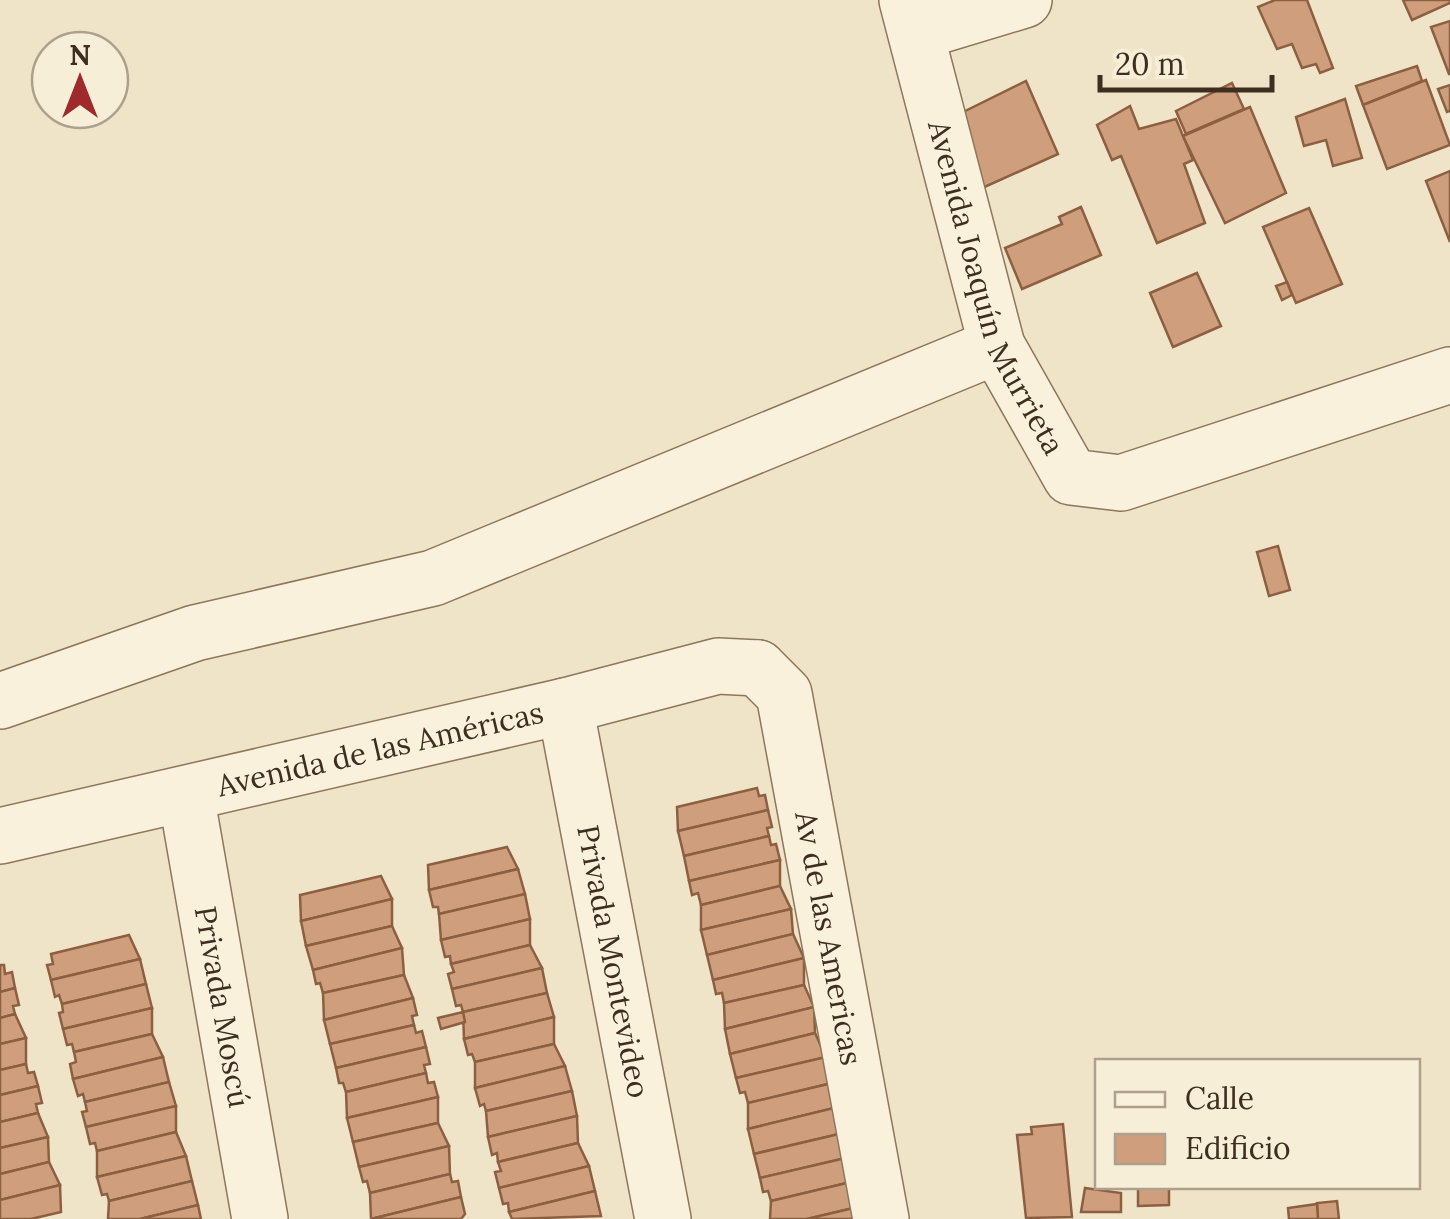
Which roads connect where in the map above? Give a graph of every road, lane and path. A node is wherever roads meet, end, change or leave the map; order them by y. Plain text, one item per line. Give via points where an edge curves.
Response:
1 (1024, 0) edge
2 (913, 16) edge
3 (996, 346) junction
4 (1450, 375) edge
5 (758, 668) joint
6 (0, 700) edge
7 (565, 706) junction
8 (186, 795) junction
9 (0, 836) edge
10 (260, 1219) edge
11 (663, 1219) edge
12 (882, 1219) edge

1 - 2 street
2 - 3 street, Avenida Joaquín Murrieta
3 - 4 street, Avenida Joaquín Murrieta via 1071,476 1121,483
3 - 6 street via 433,578 195,632
5 - 7 street, Avenida de las Américas via 718,666
5 - 12 street, Av de las Americas via 784,694
7 - 8 street, Avenida de las Américas
7 - 11 street, Privada Montevideo
8 - 9 street, Avenida de las Américas
8 - 10 street, Privada Moscú

